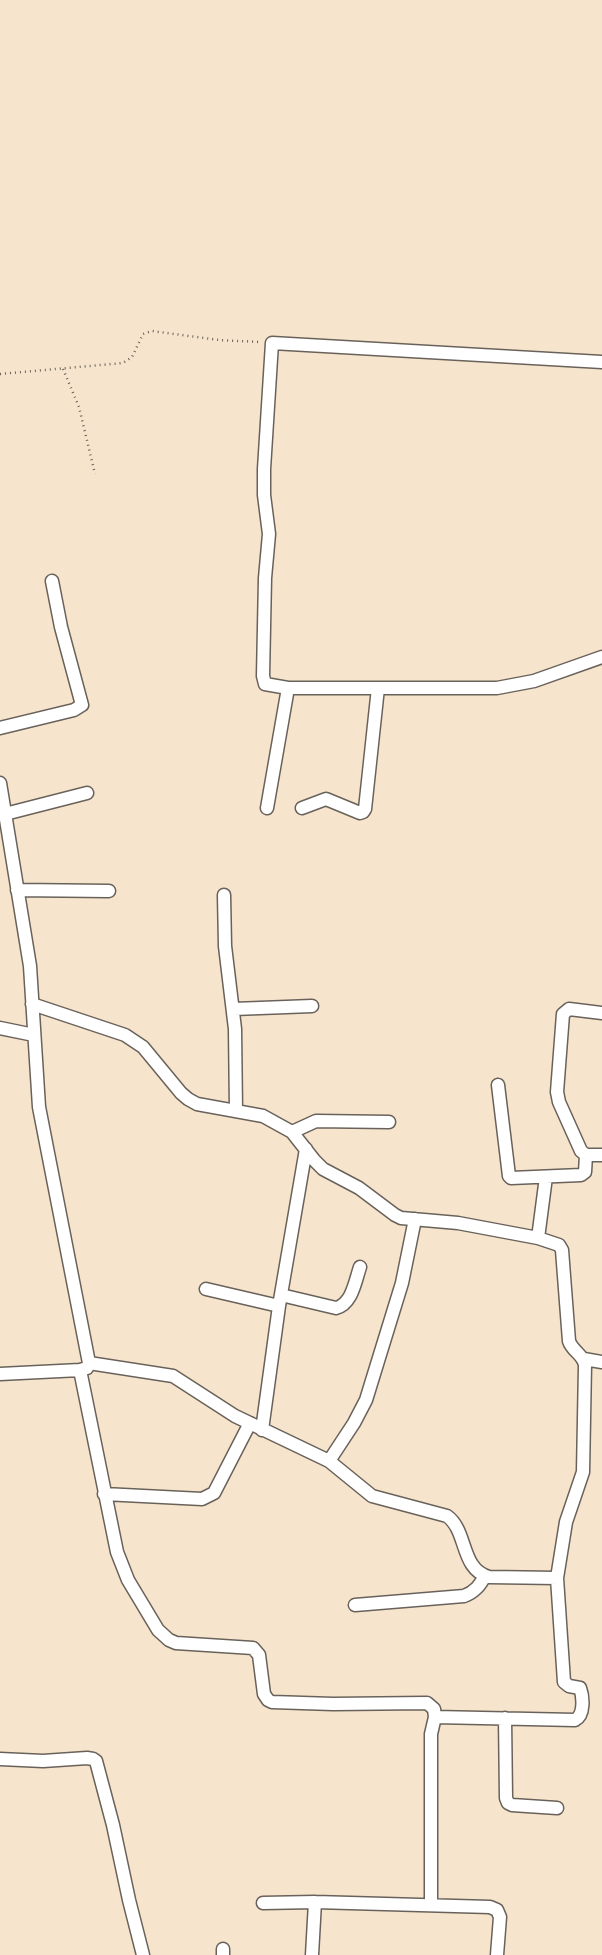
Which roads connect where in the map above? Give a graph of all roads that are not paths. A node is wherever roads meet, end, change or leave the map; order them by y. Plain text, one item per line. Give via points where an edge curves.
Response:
1 (602, 362) edge
2 (52, 581) dead end
3 (602, 657) edge
4 (288, 688) junction
5 (378, 688) junction
6 (0, 728) edge
7 (0, 783) edge
8 (87, 793) dead end
9 (267, 808) dead end
10 (302, 808) dead end
11 (5, 814) junction
12 (17, 890) junction
13 (109, 891) dead end
14 (224, 895) dead end
15 (32, 1004) junction
16 (312, 1006) dead end
17 (234, 1009) junction
18 (602, 1013) edge
19 (0, 1028) edge
20 (34, 1035) junction
21 (498, 1085) dead end
22 (236, 1111) junction
23 (389, 1122) dead end
24 (292, 1132) junction
25 (306, 1149) junction
26 (586, 1155) junction
27 (602, 1155) edge
28 (546, 1177) junction
29 (415, 1219) junction
30 (538, 1238) junction
31 (360, 1267) dead end
32 (206, 1289) dead end
33 (280, 1300) junction
34 (584, 1359) junction
35 (602, 1362) edge
36 (84, 1367) junction
37 (0, 1374) edge
38 (250, 1423) junction
39 (262, 1430) junction
40 (329, 1461) junction
41 (104, 1494) junction
42 (485, 1576) junction
43 (557, 1578) junction
44 (355, 1605) dead end
45 (434, 1717) junction
46 (505, 1718) junction
47 (0, 1759) edge
48 (557, 1808) dead end
49 (314, 1902) junction
50 (264, 1903) dead end
51 (431, 1904) junction
52 (143, 1955) edge
53 (312, 1955) edge
54 (497, 1955) edge

1 - 4 street via 272,343 264,469 269,534 262,676 265,684
2 - 6 street via 82,705 74,710
3 - 5 street via 515,686
4 - 5 street
4 - 9 street
5 - 10 street via 365,810 360,813 326,799
7 - 11 street
8 - 11 street
11 - 12 street
12 - 13 street
12 - 15 street via 30,966
14 - 17 street
15 - 20 street
15 - 22 street via 125,1036 143,1047 188,1099 197,1104
16 - 17 street
17 - 22 street
18 - 26 street via 569,1009 563,1014 558,1097 581,1151
19 - 20 street
20 - 36 street via 39,1107
21 - 28 street via 509,1176 513,1179
22 - 24 street via 263,1116
23 - 24 street via 316,1121
24 - 25 street
25 - 29 street via 331,1175 359,1188 395,1215
25 - 33 street
26 - 27 street
26 - 28 street via 585,1172 581,1176
28 - 30 street
29 - 30 street via 458,1223
29 - 40 street via 402,1284 366,1400
30 - 34 street via 559,1245 562,1250 569,1341
31 - 33 street via 348,1301 343,1306 336,1308
32 - 33 street
33 - 39 street
34 - 35 street
34 - 43 street via 583,1472 566,1522
36 - 37 street
36 - 38 street via 173,1376
36 - 41 street
38 - 39 street
38 - 41 street via 214,1493 208,1497
39 - 40 street
40 - 42 street via 372,1496 447,1516 476,1571
41 - 45 street via 123,1568 158,1630 169,1640 253,1648 259,1654 264,1694 272,1702 427,1703 434,1709
42 - 43 street
42 - 44 street via 471,1593 464,1596
43 - 46 street via 564,1682 580,1688 582,1713 575,1720
45 - 46 street
45 - 51 street via 431,1734
46 - 48 street via 508,1803
47 - 52 street via 87,1758 96,1761
49 - 50 street
49 - 51 street
49 - 53 street
51 - 54 street via 497,1910 500,1917

